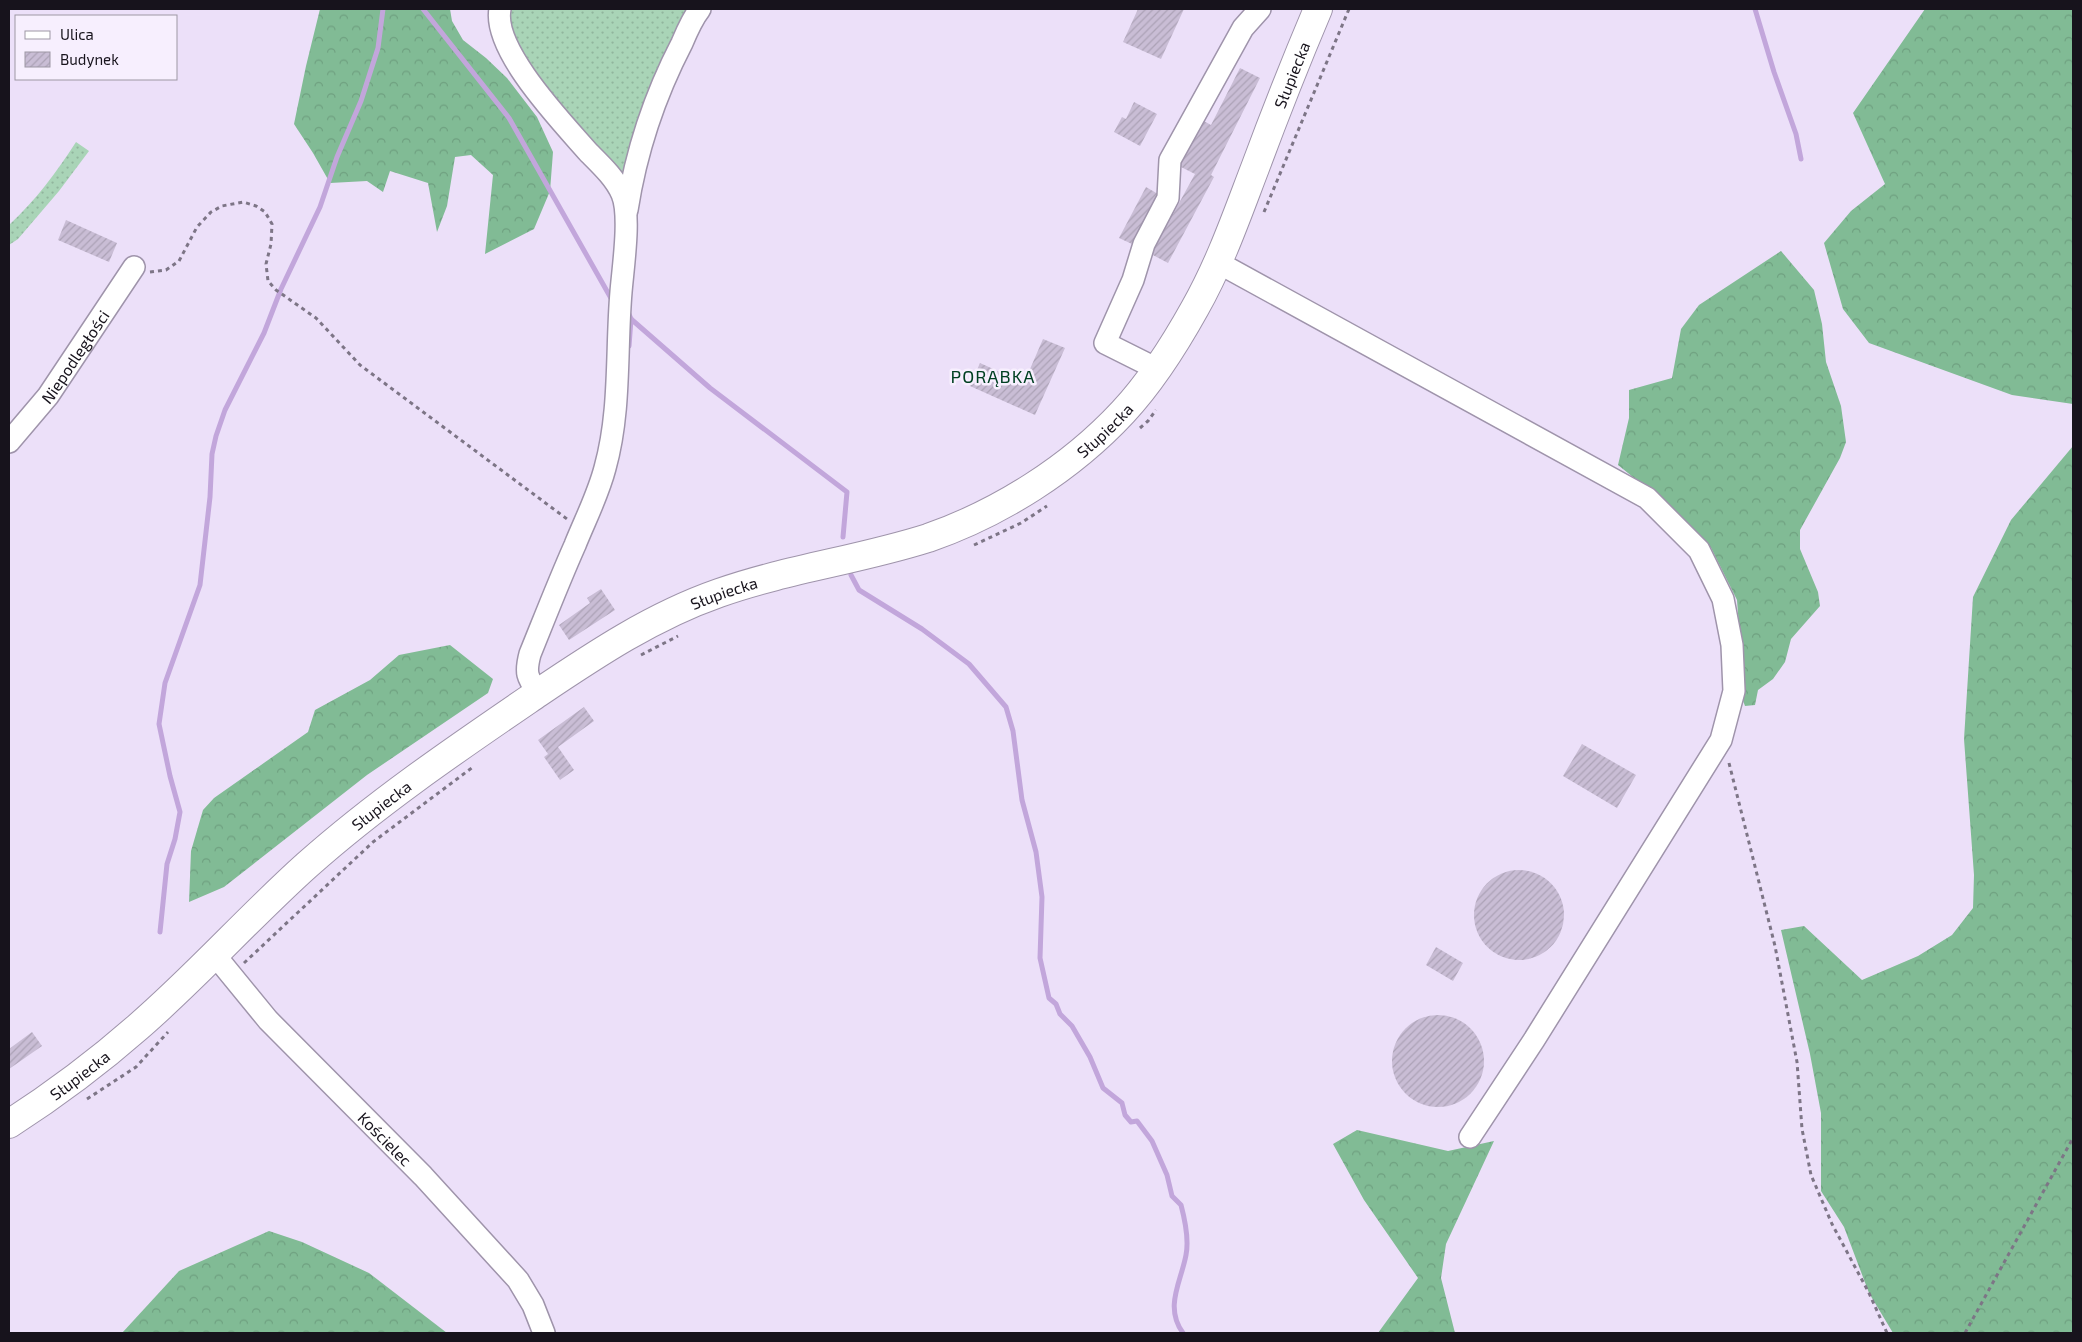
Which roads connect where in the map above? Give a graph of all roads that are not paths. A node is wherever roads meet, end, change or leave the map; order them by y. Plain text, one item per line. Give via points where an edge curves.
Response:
1 (500, 9) edge
2 (700, 9) edge
3 (1260, 9) edge
4 (1318, 9) edge
5 (626, 215) junction
6 (1217, 262) junction
7 (134, 267) road end
8 (1157, 369) junction
9 (9, 442) edge
10 (538, 693) junction
11 (222, 964) junction
12 (9, 1124) edge
13 (1470, 1138) dead end
14 (544, 1333) edge

1 - 5 street via 501,30 507,48 541,96 610,175 622,195
2 - 5 street via 658,95 637,159
3 - 8 street via 1243,28 1170,160 1168,198 1144,244 1133,280 1105,344
4 - 6 main road, Słupiecka
5 - 10 street via 617,398 612,434 605,468 530,654 528,679
6 - 8 main road, Słupiecka via 1196,306
6 - 13 street via 1647,498 1699,550 1723,599 1732,646 1734,691 1721,740
7 - 9 street, Niepodległości via 48,396
8 - 10 main road, Słupiecka via 1125,411 1087,446 1021,494 932,536 750,584 678,608 608,646
10 - 11 main road, Słupiecka via 351,827 305,867
11 - 12 main road, Słupiecka via 96,1063
11 - 14 street, Kościelec via 268,1020 423,1176 518,1280

